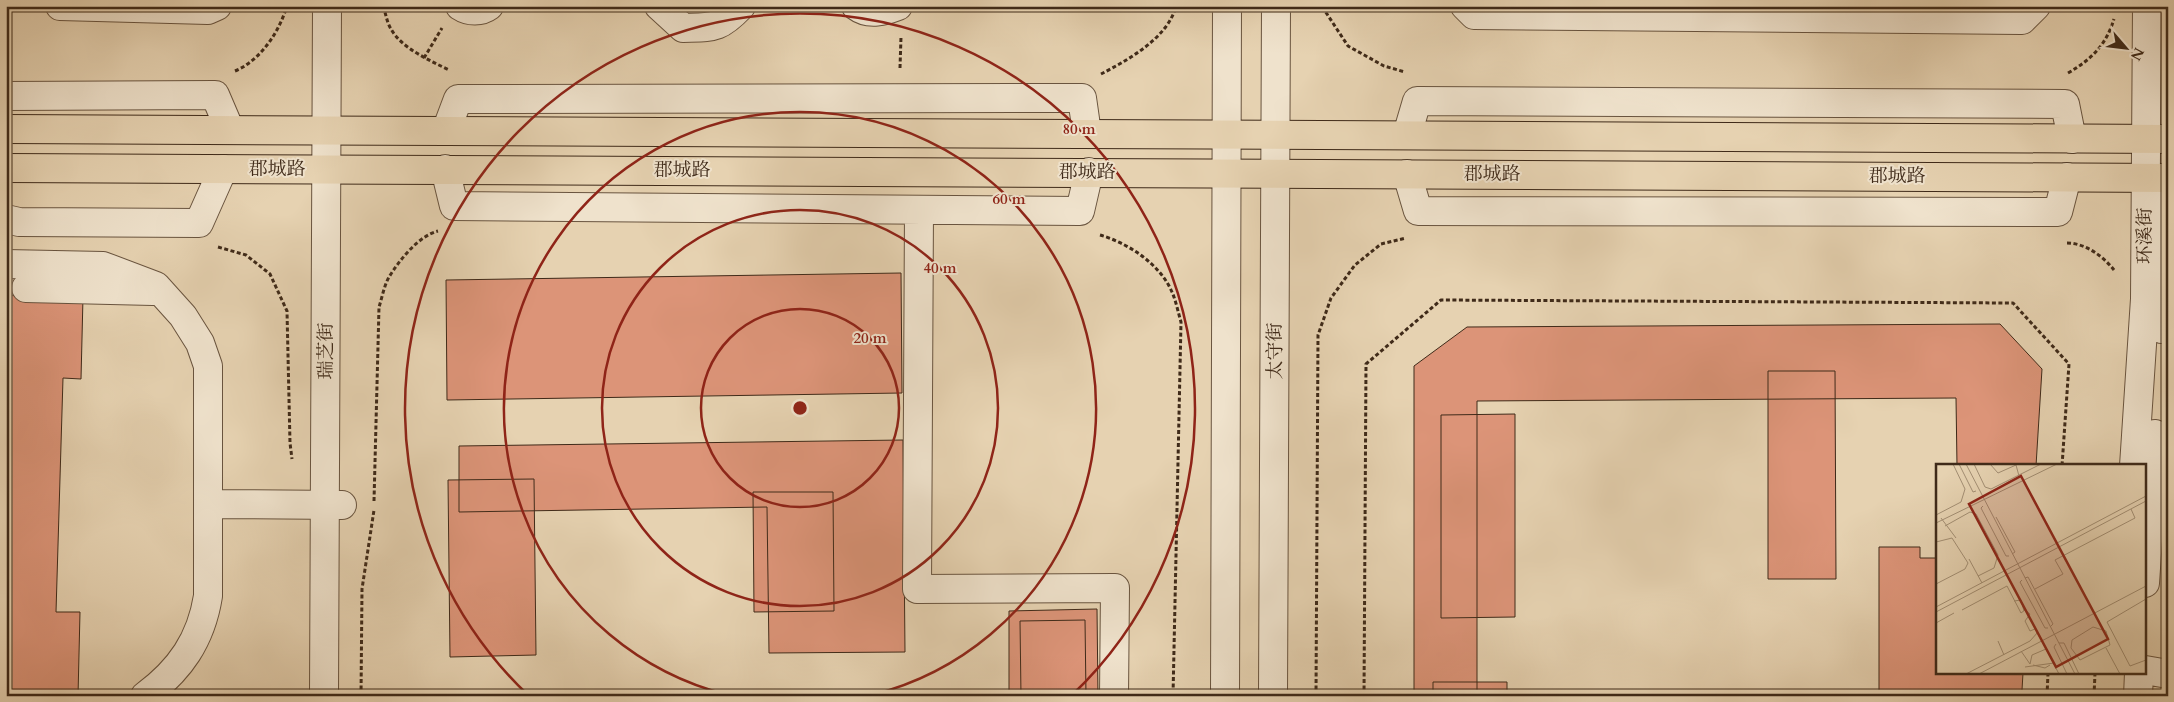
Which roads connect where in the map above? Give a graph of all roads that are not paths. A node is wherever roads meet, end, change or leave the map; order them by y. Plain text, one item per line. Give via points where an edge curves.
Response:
1 (60, 6) edge
2 (217, 6) edge
3 (327, 6) edge
4 (346, 6) edge
5 (490, 6) edge
6 (658, 6) edge
7 (741, 6) edge
8 (856, 6) edge
9 (898, 6) edge
10 (1227, 6) edge
11 (1276, 6) edge
12 (1466, 6) edge
13 (2036, 6) edge
14 (2147, 6) edge
15 (453, 14) edge
16 (6, 96) edge
17 (6, 129) edge
18 (230, 130) junction
19 (336, 130) junction
20 (1226, 134) junction
21 (1276, 134) junction
22 (2157, 139) edge
23 (6, 168) edge
24 (223, 169) junction
25 (336, 169) junction
26 (445, 169) junction
27 (1089, 172) junction
28 (1226, 173) junction
29 (1276, 173) junction
30 (1407, 174) junction
31 (2067, 177) junction
32 (2160, 180) edge
33 (919, 210) junction
34 (6, 219) edge
35 (6, 264) edge
36 (26, 288) dead end
37 (160, 291) junction
38 (2134, 464) edge
39 (208, 504) junction
40 (334, 505) junction
41 (2146, 568) edge
42 (2146, 670) edge
43 (2121, 674) edge
44 (2139, 674) edge
45 (2168, 674) edge
46 (145, 696) edge
47 (324, 696) edge
48 (343, 696) edge
49 (1114, 696) edge
50 (1225, 696) edge
51 (1274, 696) edge
52 (2120, 696) edge
53 (2138, 696) edge

1 - 2 street via 208,10
3 - 19 street, 瑞芝街
4 - 19 street, 瑞芝街
5 - 15 street via 483,11 464,9
6 - 7 street via 684,28 714,27
8 - 9 street via 881,13
10 - 20 street
11 - 21 street, 太守街
12 - 13 street via 1474,15 2022,20
14 - 22 street, 环溪街
16 - 18 street via 215,95
17 - 18 main road, 郡城路
18 - 19 main road, 郡城路
19 - 20 main road, 郡城路
19 - 25 street, 瑞芝街
20 - 21 main road, 郡城路
20 - 28 street
21 - 22 main road, 郡城路
21 - 29 street, 太守街
22 - 32 street, 环溪街
23 - 24 main road, 郡城路
24 - 25 main road, 郡城路
24 - 34 street via 199,223 19,222
25 - 26 main road, 郡城路
25 - 40 street, 瑞芝街
26 - 27 main road, 郡城路
26 - 33 street via 454,206
27 - 28 main road, 郡城路
27 - 33 street via 1080,211
28 - 29 main road, 郡城路
28 - 50 street
29 - 30 main road, 郡城路
29 - 51 street, 太守街
30 - 31 main road, 郡城路
30 - 31 street via 1418,211 2058,212
31 - 32 main road, 郡城路
32 - 38 street, 环溪街 via 2145,299
32 - 41 street, 环溪街 via 2164,295
33 - 49 street via 917,588 1115,588
35 - 37 street via 103,266 156,286
36 - 37 street
37 - 39 street via 183,316 200,343 208,366
39 - 40 street
39 - 46 street via 206,613 190,652
40 - 47 street, 瑞芝街
40 - 48 street, 瑞芝街
42 - 45 street
43 - 52 street
44 - 53 street

